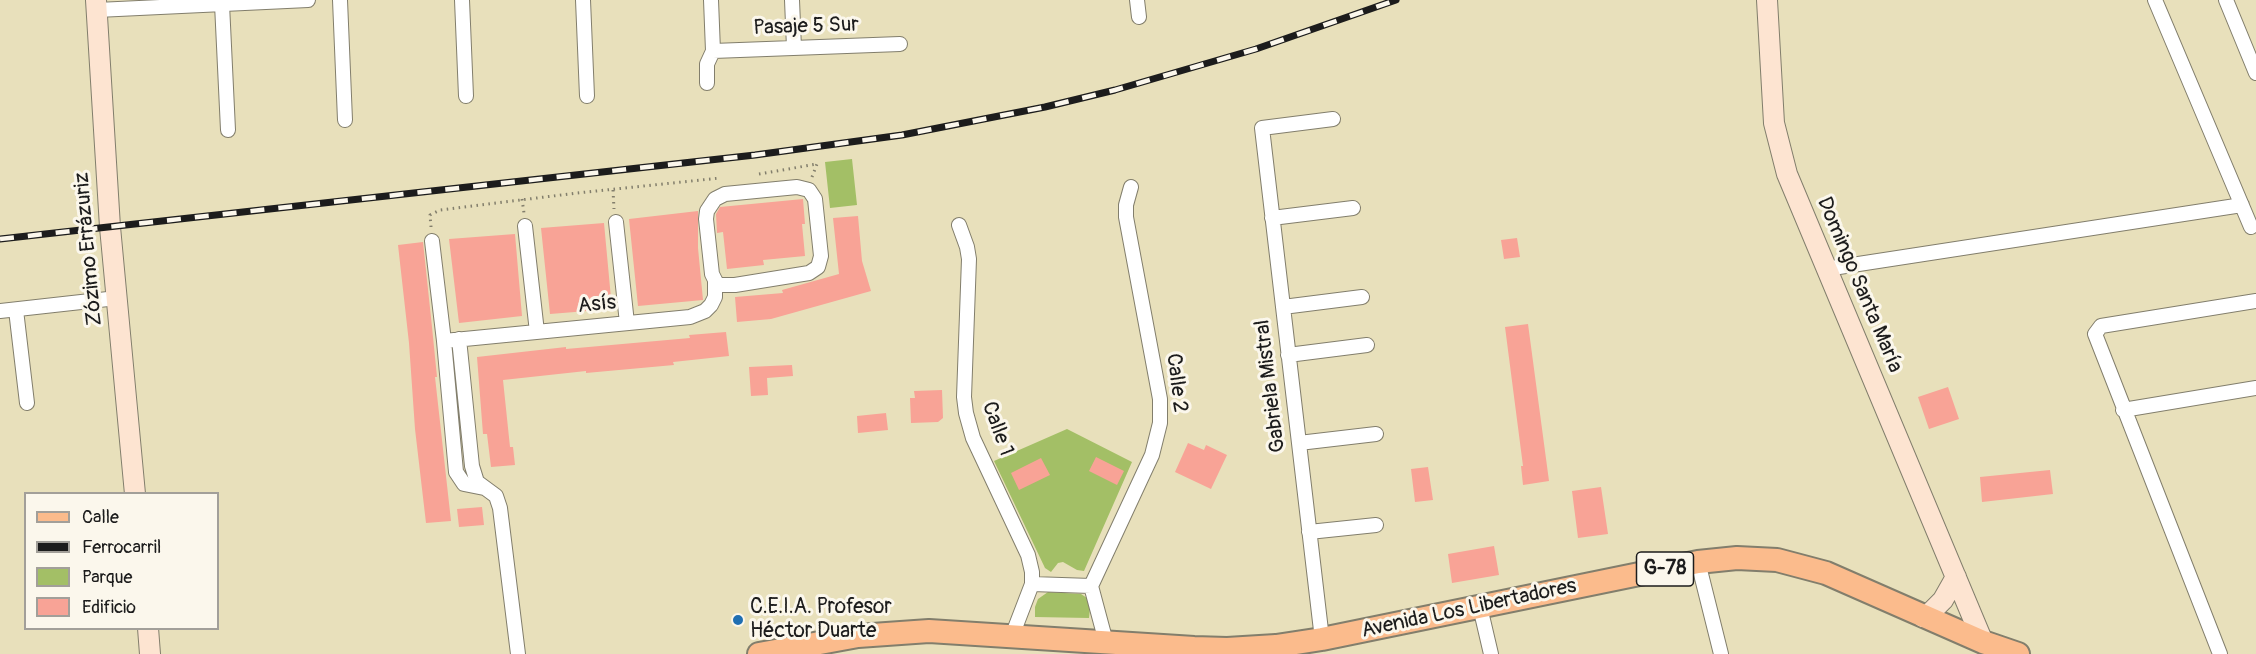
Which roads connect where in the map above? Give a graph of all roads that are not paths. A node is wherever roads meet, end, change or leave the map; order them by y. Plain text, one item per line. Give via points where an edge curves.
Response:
1 (308, 0) edge
2 (340, 0) edge
3 (462, 0) edge
4 (583, 0) edge
5 (711, 0) edge
6 (792, 0) edge
7 (1137, 0) edge
8 (1767, 0) edge
9 (2155, 0) edge
10 (2226, 0) edge
11 (222, 4) junction
12 (96, 5) edge
13 (1139, 18) dead end
14 (900, 44) dead end
15 (794, 48) junction
16 (713, 51) junction
17 (2256, 73) edge
18 (707, 83) dead end
19 (466, 96) dead end
20 (587, 96) dead end
21 (1333, 119) dead end
22 (345, 120) dead end
23 (228, 130) dead end
24 (1131, 187) dead end
25 (2242, 206) junction
26 (1353, 208) dead end
27 (1272, 218) junction
28 (616, 222) dead end
29 (959, 225) dead end
30 (525, 226) dead end
31 (2251, 227) dead end
32 (432, 241) dead end
33 (1826, 269) junction
34 (715, 281) junction
35 (1362, 297) dead end
36 (117, 298) junction
37 (2256, 301) edge
38 (1283, 307) junction
39 (16, 309) junction
40 (0, 311) edge
41 (627, 323) junction
42 (537, 332) junction
43 (459, 339) junction
44 (444, 341) junction
45 (1367, 345) dead end
46 (1288, 355) junction
47 (2256, 388) edge
48 (27, 403) dead end
49 (2123, 410) junction
50 (1376, 434) dead end
51 (1299, 443) junction
52 (484, 488) junction
53 (135, 492) edge
54 (1376, 525) dead end
55 (1310, 532) junction
56 (1698, 562) junction
57 (1956, 577) junction
58 (1032, 584) junction
59 (1091, 586) junction
60 (1480, 608) junction
61 (1923, 616) junction
62 (148, 630) edge
63 (1012, 636) junction
64 (1322, 639) junction
65 (1983, 642) junction
66 (1096, 646) edge
67 (1228, 652) edge
68 (150, 654) edge
69 (518, 654) edge
70 (759, 654) edge
71 (1491, 654) edge
72 (1721, 654) edge
73 (2018, 654) edge
74 (2220, 654) edge

1 - 11 street
2 - 22 street
3 - 19 street
4 - 20 street
5 - 16 street
6 - 15 street
7 - 13 street
8 - 33 street, Domingo Santa María via 1771,97 1779,148
9 - 25 street
10 - 17 street
11 - 12 street
11 - 23 street
12 - 36 street, Zózimo Errázuriz
14 - 15 street, Pasaje 5 Sur
15 - 16 street, Pasaje 5 Sur
16 - 18 street via 707,64
21 - 27 street, Gabriela Mistral via 1262,128
24 - 59 street, Calle 2 via 1126,217 1160,399 1160,423 1152,455
25 - 31 street
25 - 33 street
26 - 27 street
27 - 38 street, Gabriela Mistral
28 - 41 street
29 - 58 street, Calle 1 via 969,259 966,413 973,438 1028,555
30 - 42 street
32 - 44 street
33 - 57 street, Domingo Santa María
34 - 34 street via 706,219 715,199 725,194 797,187 813,194 821,256 814,270 735,285
34 - 41 street, Asís via 715,297 697,315
35 - 38 street
36 - 39 street
36 - 53 street, Zózimo Errázuriz
37 - 49 street via 2100,326 2095,334
38 - 46 street, Gabriela Mistral
39 - 40 street
39 - 48 street
41 - 42 street, Asís
42 - 43 street, Asís
43 - 44 street, Asís
43 - 52 street via 472,466 477,482
44 - 52 street via 456,471 464,484
45 - 46 street
46 - 51 street, Gabriela Mistral
47 - 49 street
49 - 74 street
50 - 51 street
51 - 55 street, Gabriela Mistral
52 - 69 street via 496,496 501,508
54 - 55 street
55 - 64 street, Gabriela Mistral
56 - 60 main road, Avenida Los Libertadores / G-78
56 - 61 main road, Avenida Los Libertadores / G-78 via 1757,558 1802,565
56 - 72 street
57 - 61 street via 1943,600
57 - 65 street, Domingo Santa María
58 - 59 street
58 - 63 street, Calle 1
59 - 66 street
60 - 64 main road, Avenida Los Libertadores / G-78
60 - 71 street
61 - 65 main road, Avenida Los Libertadores / G-78
62 - 68 street
63 - 66 main road, Avenida Los Libertadores / G-78
63 - 70 main road, Avenida Los Libertadores / G-78 via 894,632
64 - 67 main road, Avenida Los Libertadores / G-78
65 - 73 main road, Avenida Los Libertadores / G-78
66 - 67 main road, Avenida Los Libertadores / G-78

